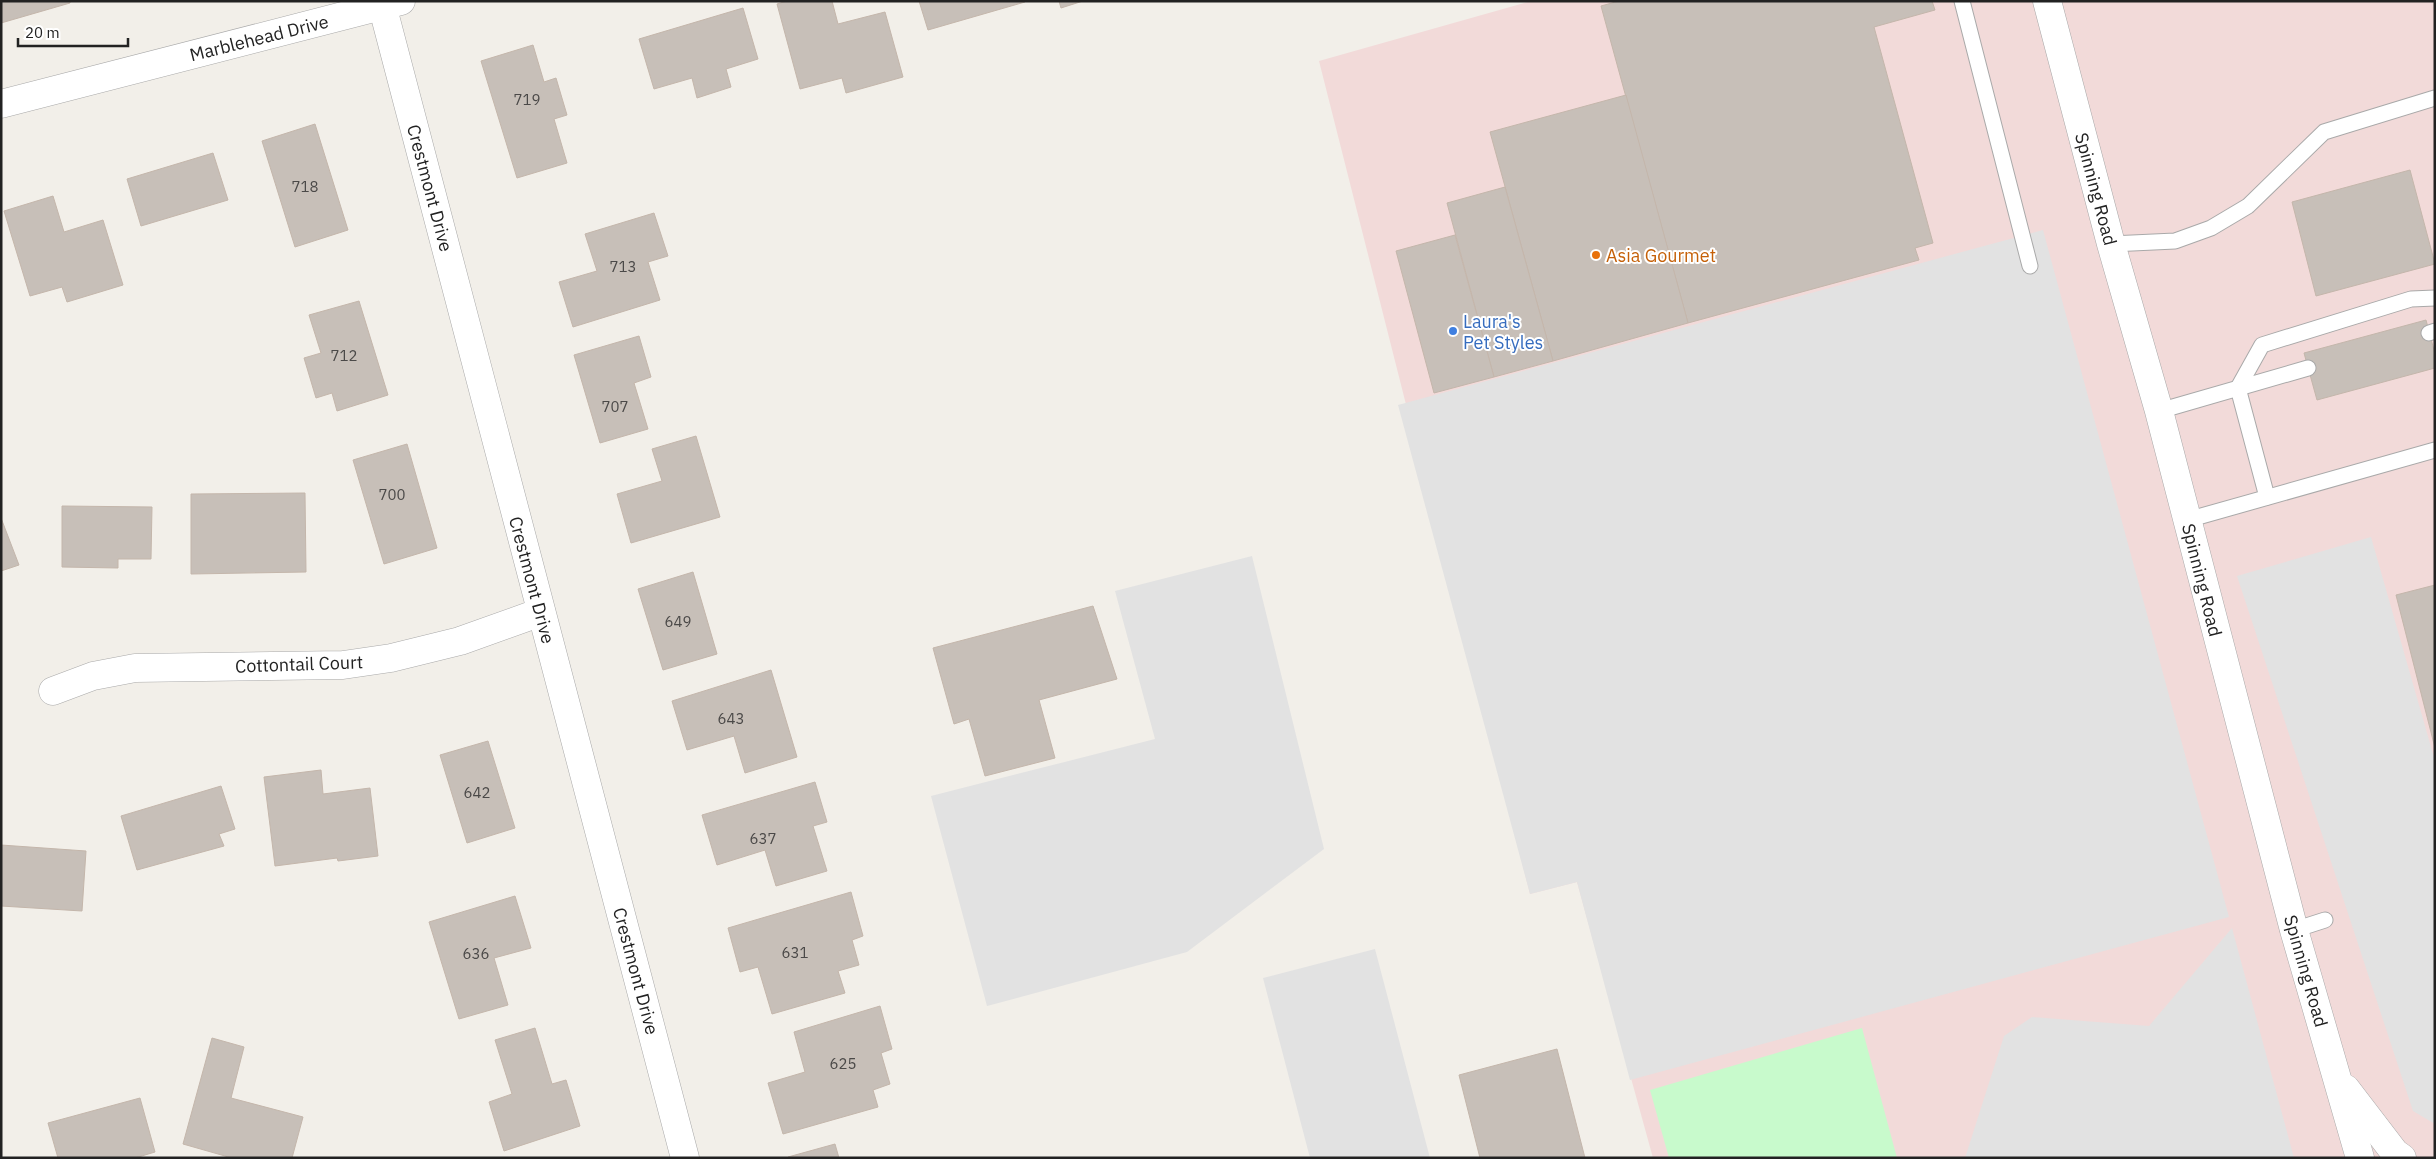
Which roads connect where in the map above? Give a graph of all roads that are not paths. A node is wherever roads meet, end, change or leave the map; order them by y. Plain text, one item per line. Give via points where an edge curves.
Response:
1 (1962, 1) edge
2 (2046, 1) edge
3 (388, 3) edge
4 (2435, 98) edge
5 (1, 104) edge
6 (2111, 244) junction
7 (2030, 266) dead end
8 (2435, 298) edge
9 (2308, 368) dead end
10 (2238, 388) junction
11 (2159, 412) junction
12 (2435, 450) edge
13 (2268, 497) junction
14 (2187, 520) junction
15 (541, 612) junction
16 (53, 691) dead end
17 (2325, 920) dead end
18 (2294, 930) junction
19 (2336, 1076) junction
20 (685, 1158) edge
21 (2360, 1158) edge
22 (2402, 1158) edge

1 - 7 lane
2 - 6 street, Spinning Road
3 - 5 street, Marblehead Drive
3 - 15 street, Crestmont Drive
4 - 6 lane via 2324,132 2248,206 2211,228 2175,241
6 - 11 street, Spinning Road
8 - 10 lane via 2412,299 2262,345
9 - 10 lane
10 - 11 lane
10 - 13 lane
11 - 14 street, Spinning Road
12 - 13 lane
13 - 14 lane
14 - 18 street, Spinning Road
15 - 16 street, Cottontail Court via 460,642 391,658 343,665 135,668 93,676
15 - 20 street, Crestmont Drive
17 - 18 lane
18 - 19 street, Spinning Road
19 - 21 street, Spinning Road
19 - 22 street

